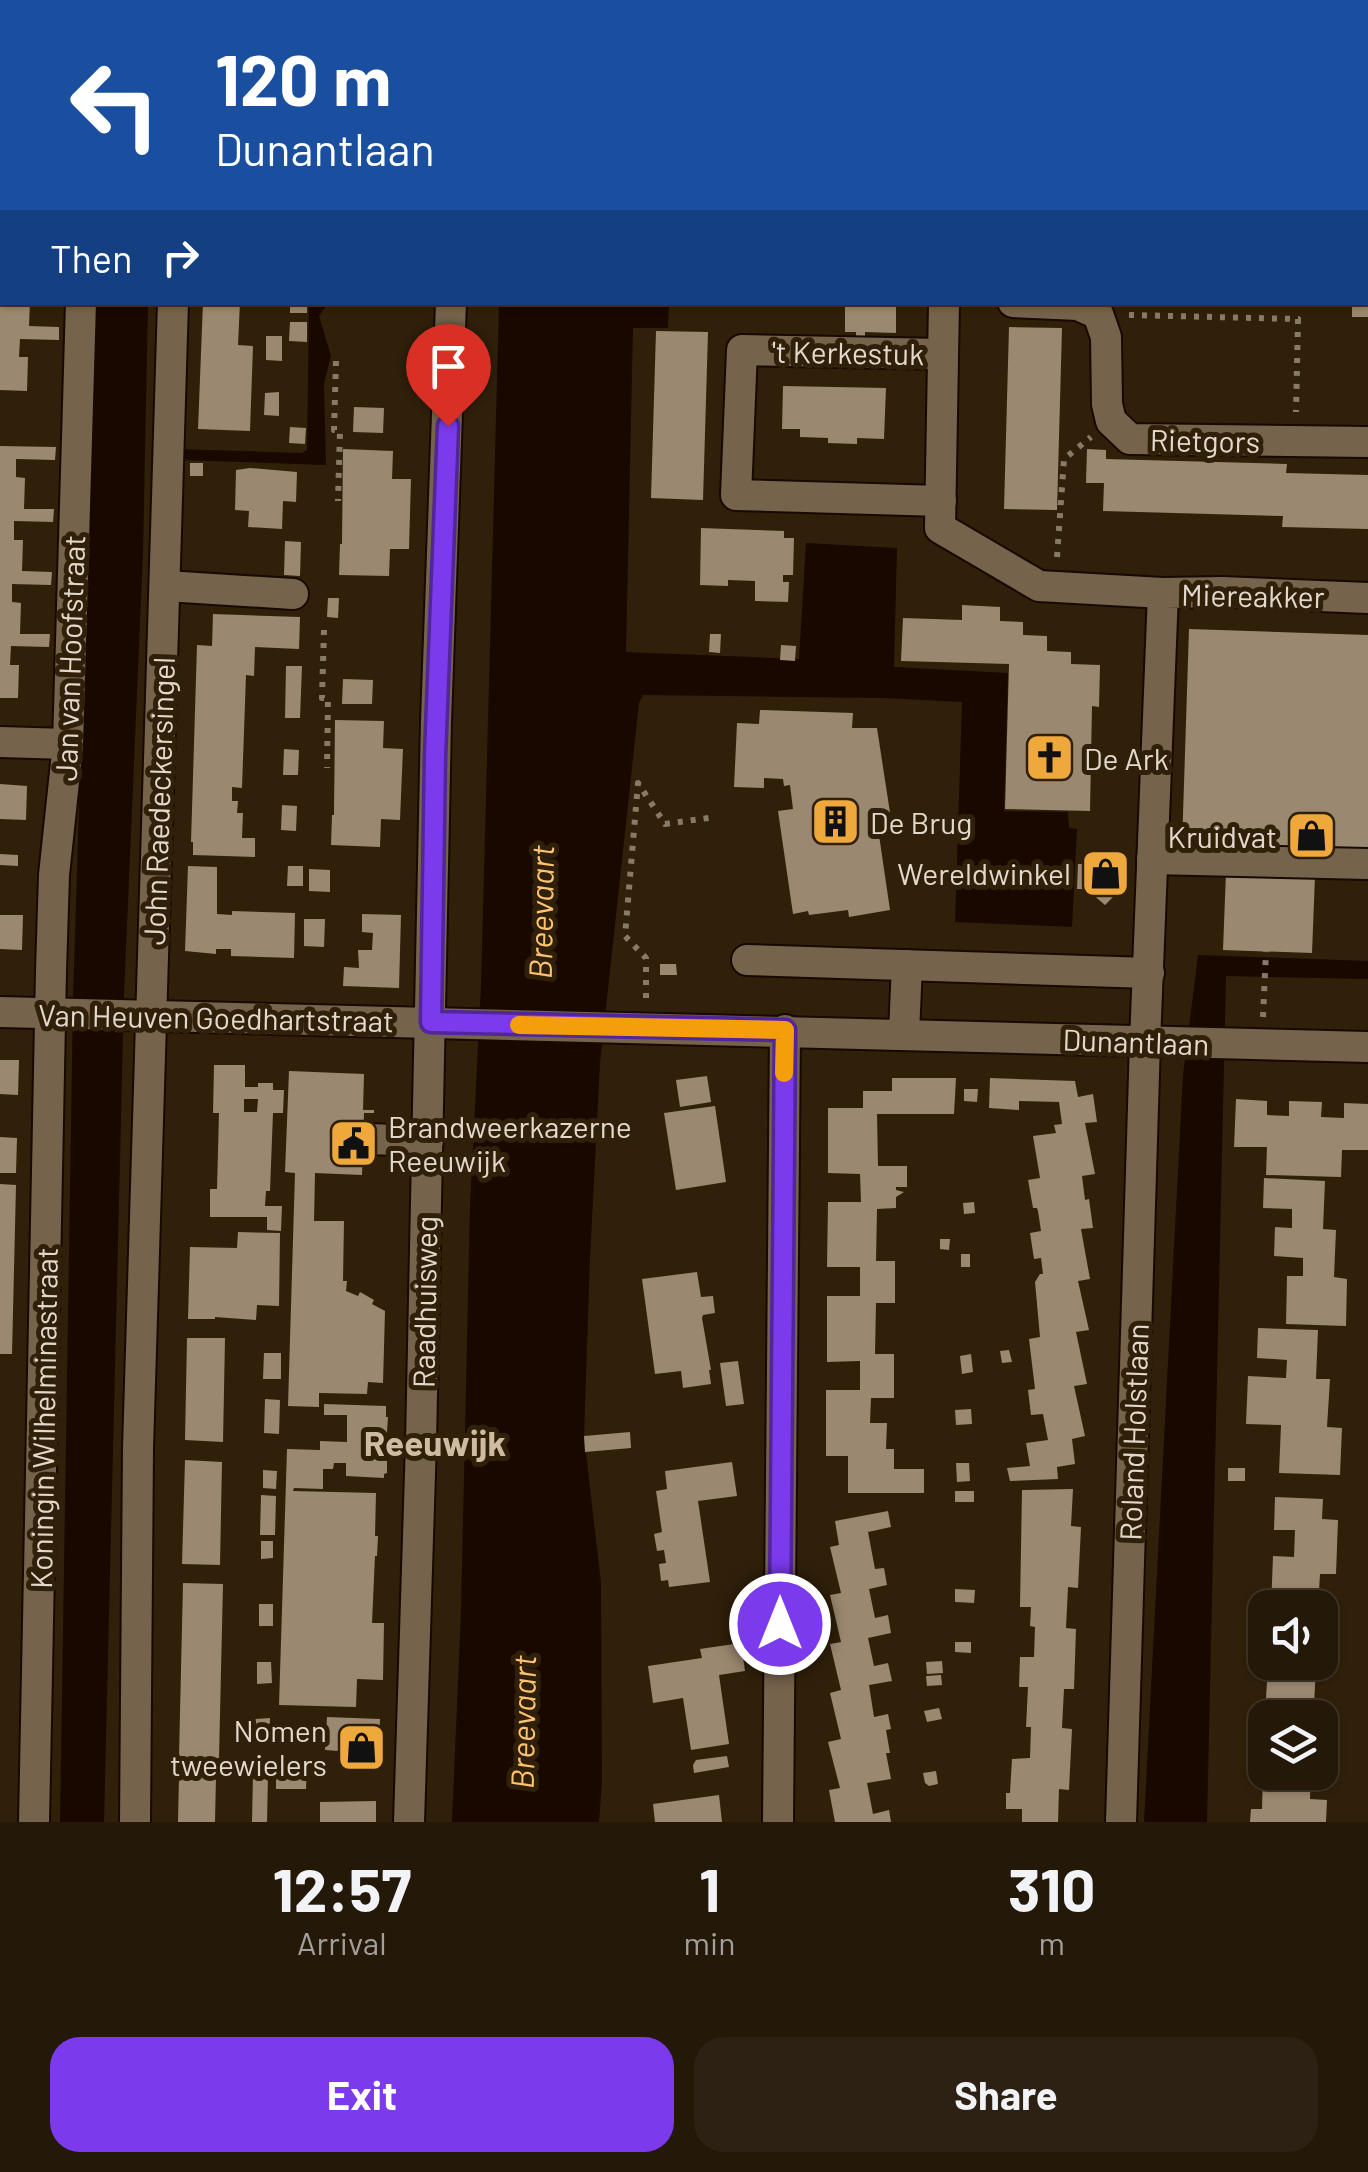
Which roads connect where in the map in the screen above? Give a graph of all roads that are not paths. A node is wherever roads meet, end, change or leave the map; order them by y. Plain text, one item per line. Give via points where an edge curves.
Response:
1 (81, 305) edge
2 (173, 305) edge
3 (451, 305) edge
4 (944, 305) edge
5 (1098, 308) edge
6 (942, 354) junction
7 (1368, 442) edge
8 (940, 501) junction
9 (166, 586) junction
10 (1164, 593) junction
11 (293, 594) dead end
12 (1368, 598) edge
13 (0, 742) edge
14 (68, 744) junction
15 (1152, 859) junction
16 (1368, 864) edge
17 (747, 960) dead end
18 (907, 965) junction
19 (1149, 973) junction
20 (0, 1012) edge
21 (61, 1014) junction
22 (143, 1017) junction
23 (431, 1022) junction
24 (785, 1030) junction
25 (904, 1034) junction
26 (1145, 1042) junction
27 (1368, 1046) edge
28 (367, 1139) dead end
29 (428, 1140) junction
30 (34, 1822) edge
31 (135, 1822) edge
32 (409, 1822) edge
33 (778, 1822) edge
34 (1120, 1822) edge

1 - 14 street, Jan van Hoofstraat
2 - 9 street, John Raedeckersingel
3 - 23 street, Raadhuisweg
4 - 6 street, 't Kerkestuk
5 - 7 street, Rietgors via 1111,421 1130,439
6 - 8 street, 't Kerkestuk
6 - 8 street, 't Kerkestuk via 742,350 736,495
8 - 10 street, 't Kerkestuk via 940,528 1039,586
9 - 11 street
9 - 22 street, John Raedeckersingel
10 - 12 street, Miereakker
10 - 15 street, Miereakker
13 - 14 street
14 - 21 street, Jan van Hoofstraat via 54,875
15 - 16 street
15 - 19 street, Miereakker
17 - 18 street
18 - 19 street
18 - 25 street
19 - 26 street, Miereakker
20 - 21 street, Van Heuven Goedhartstraat
21 - 22 street, Van Heuven Goedhartstraat
21 - 30 street, Koningin Wilhelminastraat
22 - 23 street, Van Heuven Goedhartstraat
22 - 31 street
23 - 24 street, Dunantlaan
23 - 29 street, Raadhuisweg
24 - 25 street, Dunantlaan
24 - 33 street
25 - 26 street, Dunantlaan
26 - 27 street, Dunantlaan
26 - 34 street, Roland Holstlaan
28 - 29 street
29 - 32 street, Raadhuisweg

